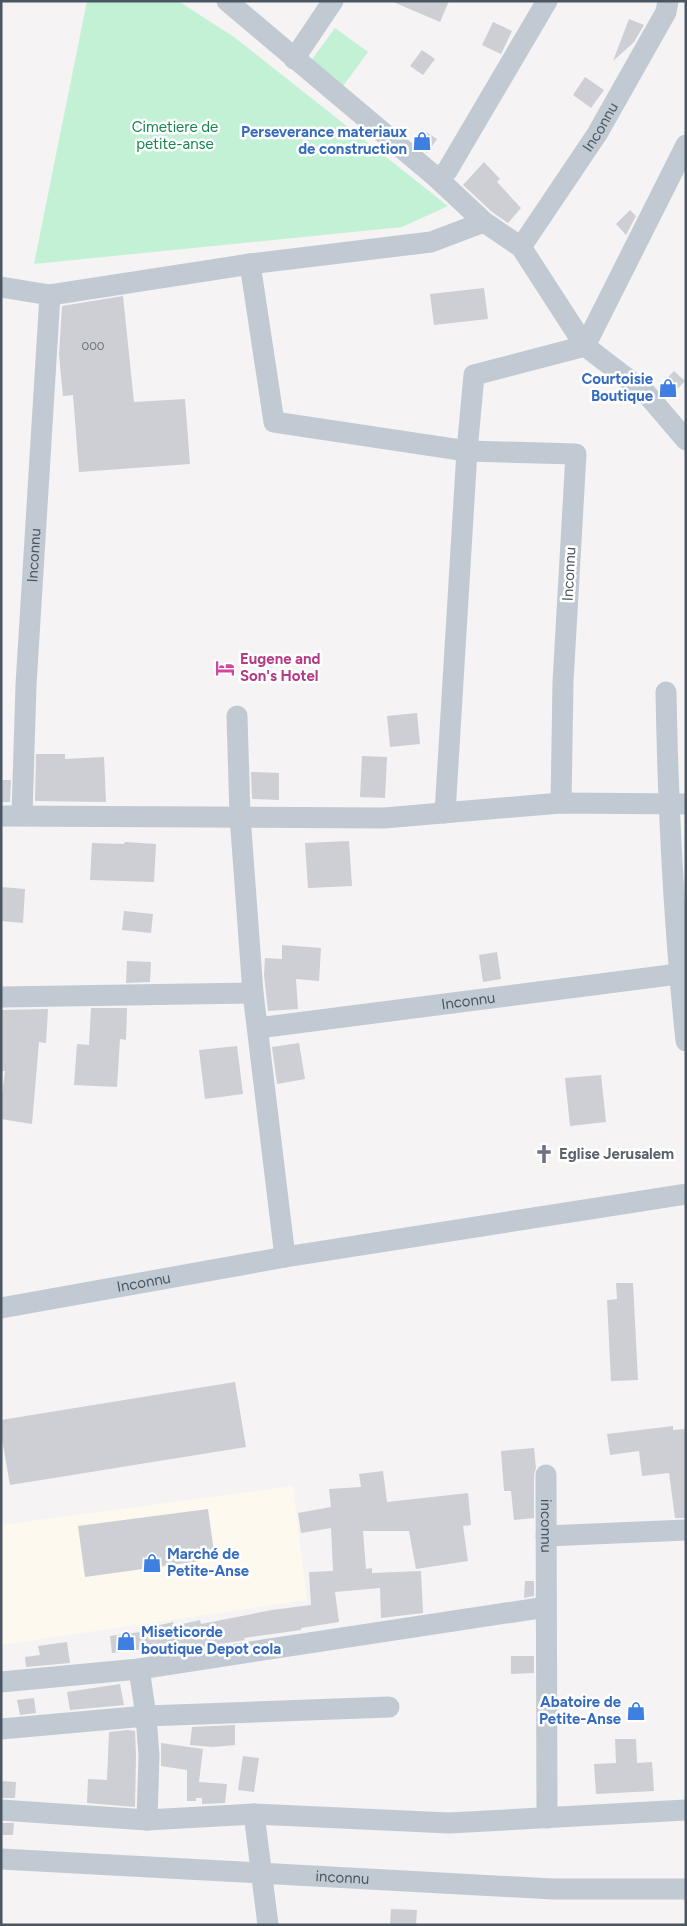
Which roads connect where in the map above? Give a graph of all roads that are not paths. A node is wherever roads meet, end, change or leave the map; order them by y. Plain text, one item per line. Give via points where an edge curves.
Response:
1 (227, 1) edge
2 (333, 1) edge
3 (547, 1) edge
4 (668, 1) edge
5 (294, 58) junction
6 (686, 146) edge
7 (438, 178) junction
8 (484, 222) junction
9 (520, 247) junction
10 (250, 264) junction
11 (1, 287) edge
12 (50, 295) junction
13 (585, 346) junction
14 (686, 440) edge
15 (467, 451) junction
16 (666, 692) dead end
17 (237, 716) dead end
18 (561, 803) junction
19 (677, 803) edge
20 (445, 813) junction
21 (12, 816) edge
22 (240, 816) junction
23 (682, 974) edge
24 (254, 993) junction
25 (1, 997) edge
26 (258, 1028) junction
27 (686, 1041) edge
28 (686, 1194) edge
29 (285, 1257) junction
30 (1, 1308) edge
31 (546, 1475) dead end
32 (686, 1530) edge
33 (546, 1536) junction
34 (546, 1607) junction
35 (139, 1669) junction
36 (1, 1682) edge
37 (389, 1707) dead end
38 (146, 1716) junction
39 (1, 1729) edge
40 (1, 1810) edge
41 (686, 1810) edge
42 (254, 1814) junction
43 (547, 1818) junction
44 (147, 1820) junction
45 (1, 1859) edge
46 (262, 1873) junction
47 (686, 1889) edge
48 (268, 1925) edge

1 - 5 street
2 - 5 street
3 - 7 street via 447,171
4 - 9 street, Inconnu via 666,12 597,134
5 - 7 street
6 - 13 street
7 - 8 street
8 - 9 street
8 - 10 street via 431,242
9 - 13 street
10 - 12 street
10 - 15 street, Inconnu via 274,422
11 - 12 street
12 - 21 street, Inconnu via 26,686
13 - 14 street via 645,392
13 - 15 street via 474,375
15 - 18 street, Inconnu via 576,454 563,682
15 - 20 street
16 - 19 street
17 - 22 street
18 - 19 street, Inconnu
18 - 20 street, Inconnu
19 - 23 street
20 - 22 street, Inconnu via 384,818
21 - 22 street, Inconnu
22 - 24 street
23 - 26 street, Inconnu
23 - 27 street
24 - 25 street
24 - 26 street
26 - 29 street
28 - 29 street, Inconnu
29 - 30 street, Inconnu
31 - 33 street, inconnu
32 - 33 street
33 - 34 street, inconnu
34 - 35 street
34 - 43 street, inconnu
35 - 36 street
35 - 38 street
37 - 38 street
38 - 39 street
38 - 44 street via 149,1756
40 - 44 street
41 - 43 street
42 - 43 street via 449,1823
42 - 44 street
42 - 46 street
45 - 46 street, inconnu
46 - 47 street, inconnu via 553,1889
46 - 48 street

